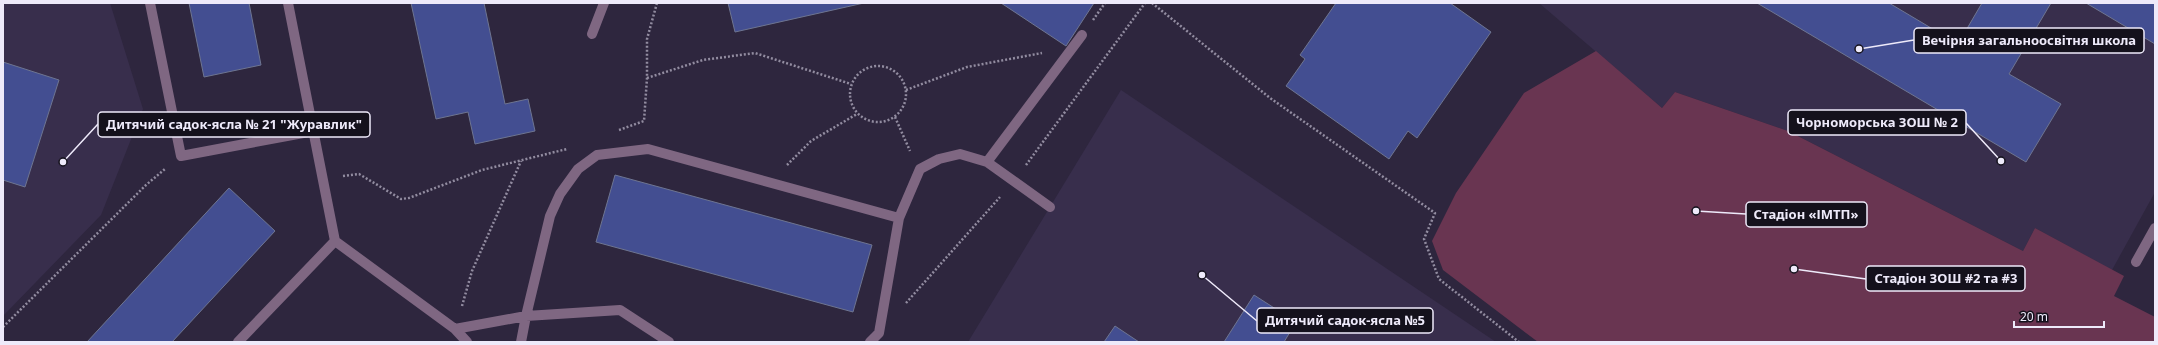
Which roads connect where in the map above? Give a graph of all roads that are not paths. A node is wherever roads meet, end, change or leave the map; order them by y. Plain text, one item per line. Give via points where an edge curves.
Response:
1 (150, 3) edge
2 (288, 3) edge
3 (604, 3) edge
4 (592, 34) dead end
5 (1082, 35) dead end
6 (314, 131) junction
7 (987, 162) junction
8 (1050, 207) dead end
9 (899, 218) junction
10 (2155, 228) edge
11 (335, 241) junction
12 (2136, 262) dead end
13 (526, 316) junction
14 (455, 329) junction
15 (238, 342) edge
16 (467, 342) edge
17 (521, 342) edge
18 (668, 342) edge
19 (870, 342) edge

1 - 6 lane via 181,156
2 - 6 lane
3 - 4 lane
5 - 7 lane
6 - 11 lane
7 - 8 lane
7 - 9 lane via 960,154 939,159 920,169
9 - 13 lane via 648,149 597,155 578,169 560,194 550,216
9 - 19 lane via 879,333
10 - 12 lane
11 - 14 lane
11 - 15 lane
13 - 14 lane
13 - 17 lane
13 - 18 lane via 620,310
14 - 16 lane

